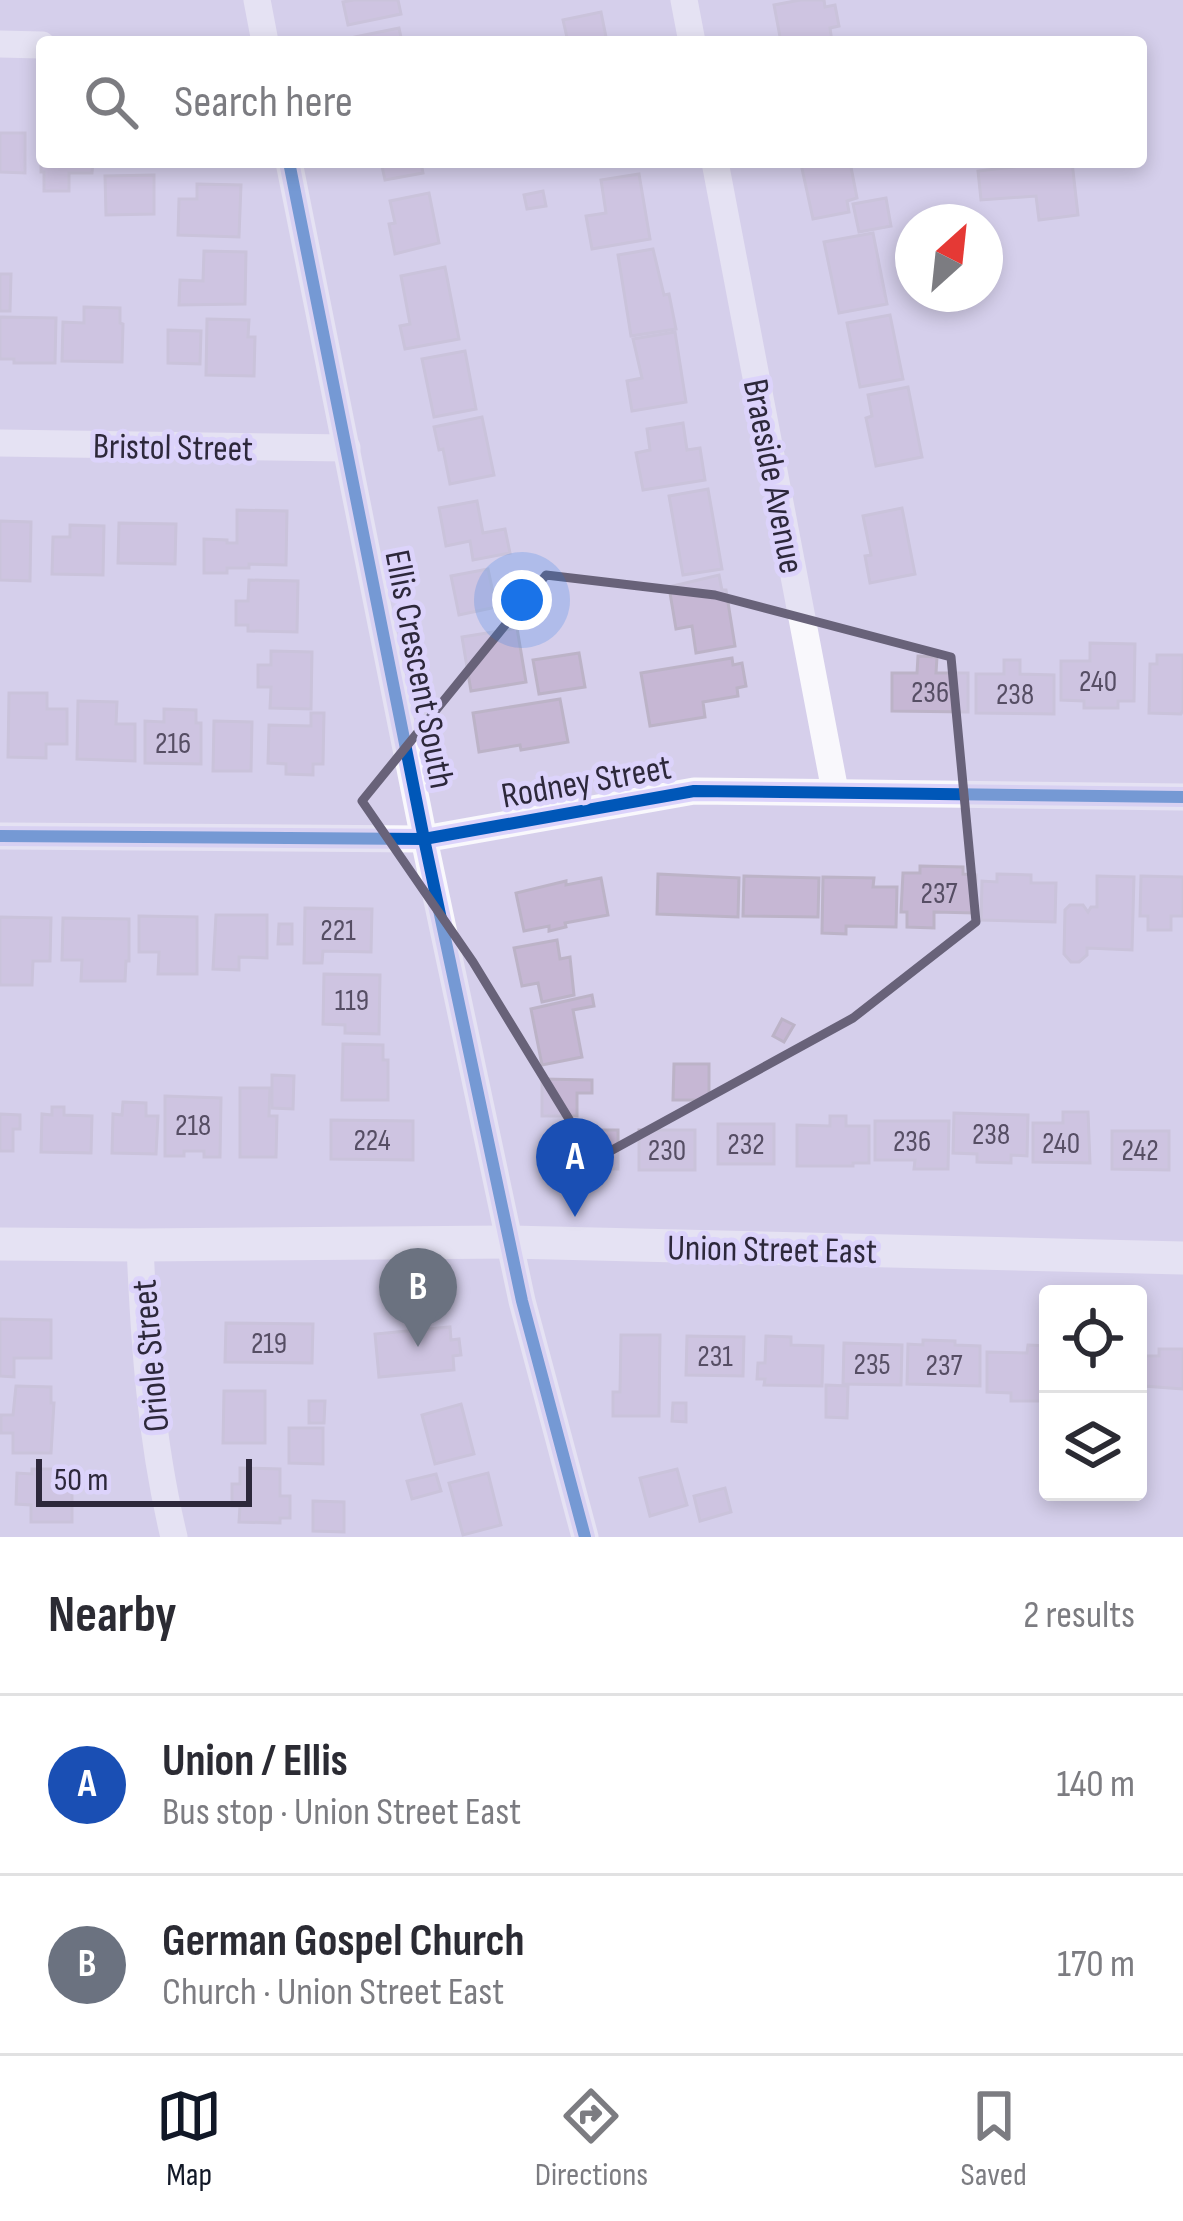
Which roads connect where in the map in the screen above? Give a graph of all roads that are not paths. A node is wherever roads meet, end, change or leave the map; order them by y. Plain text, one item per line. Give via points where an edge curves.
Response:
1 (257, 0) edge
2 (684, 0) edge
3 (264, 36) edge
4 (691, 36) edge
5 (0, 44) edge
6 (36, 44) edge
7 (290, 168) edge
8 (716, 168) edge
9 (0, 443) edge
10 (347, 448) junction
11 (835, 790) junction
12 (1183, 797) edge
13 (0, 836) edge
14 (424, 839) junction
15 (510, 1241) junction
16 (0, 1244) edge
17 (140, 1245) junction
18 (1183, 1258) edge
19 (174, 1537) edge
20 (586, 1537) edge

1 - 3 street
2 - 4 street
5 - 6 street
7 - 10 street, Ellis Crescent South
8 - 11 street, Braeside Avenue
9 - 10 street, Bristol Street
10 - 14 street, Ellis Crescent South
11 - 12 street, Rodney Street
11 - 14 street, Rodney Street via 694,791
13 - 14 street, Rodney Street
14 - 15 street, Ellis Crescent South
15 - 17 street, Union Street East
15 - 18 street, Union Street East
15 - 20 street, Ellis Crescent South
16 - 17 street, Union Street East
17 - 19 street, Oriole Street via 157,1449

